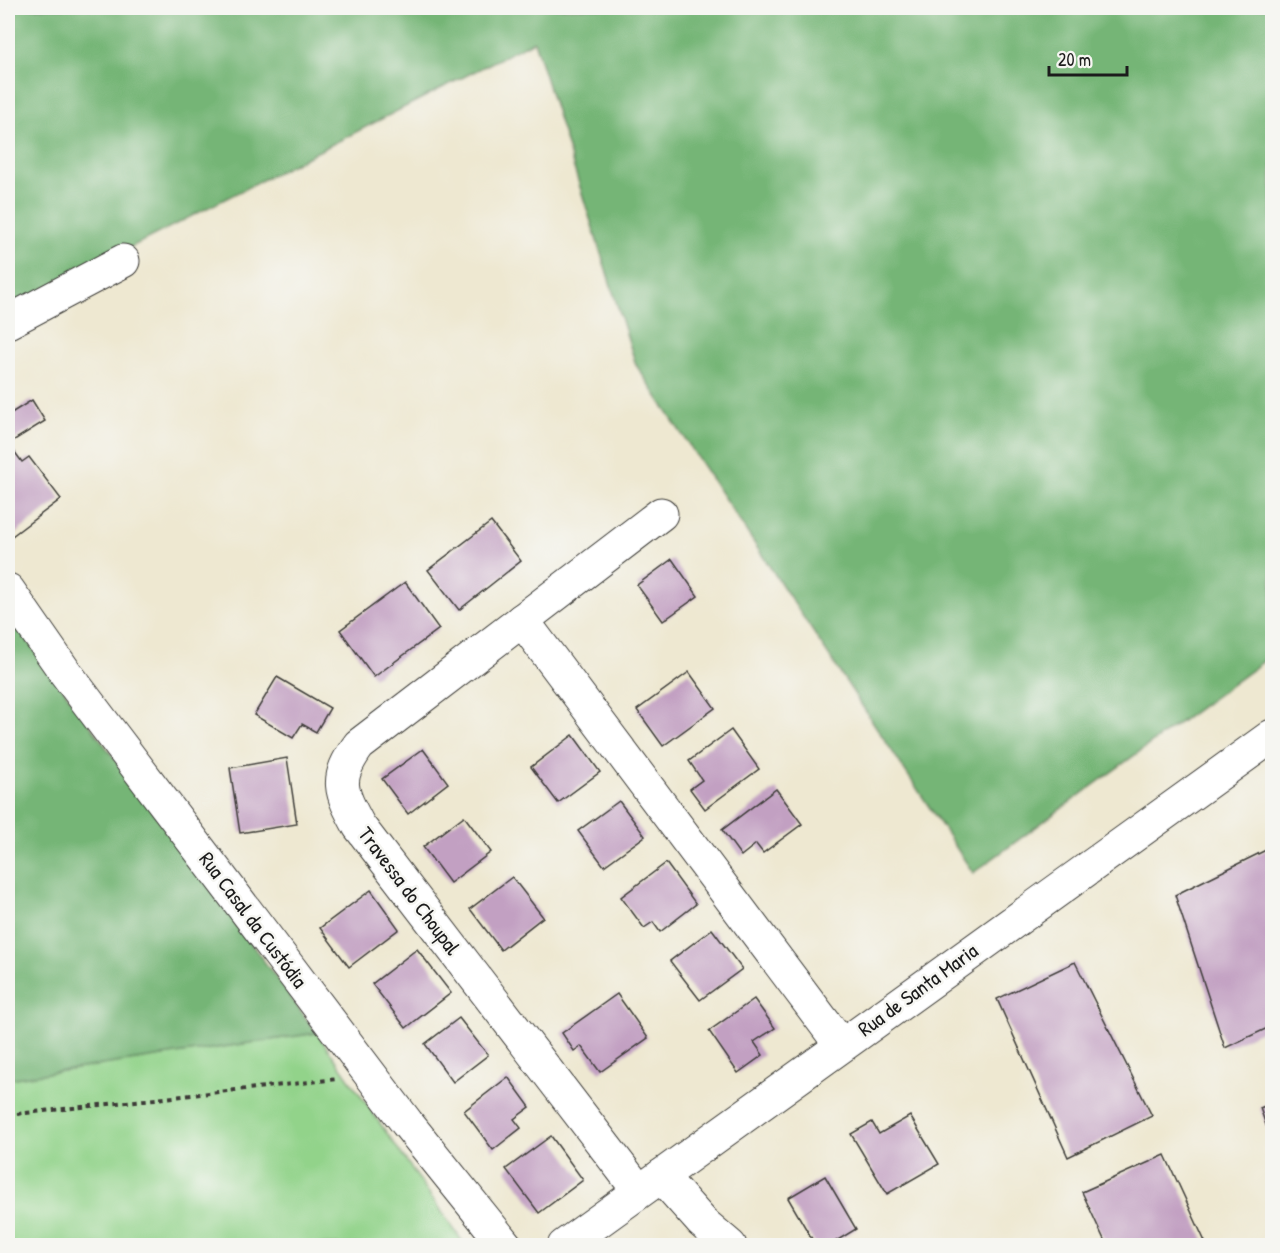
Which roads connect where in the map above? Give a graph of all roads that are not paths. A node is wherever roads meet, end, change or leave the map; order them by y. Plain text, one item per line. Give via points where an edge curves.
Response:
1 (123, 261) dead end
2 (8, 322) edge
3 (661, 514) dead end
4 (8, 590) edge
5 (522, 620) junction
6 (1272, 736) edge
7 (841, 1045) junction
8 (650, 1183) junction
9 (506, 1245) edge
10 (564, 1245) edge
11 (730, 1245) edge

1 - 2 street
3 - 5 street, Travessa do Choupal
4 - 9 street, Rua Casal da Custódia via 72,682 371,1075
5 - 7 street
5 - 8 street, Travessa do Choupal via 359,745 346,763 341,781 346,803 358,826
6 - 7 street, Rua de Santa Maria
7 - 8 street, Rua de Santa Maria
8 - 10 street, Rua de Santa Maria
8 - 11 street, Travessa do Choupal

